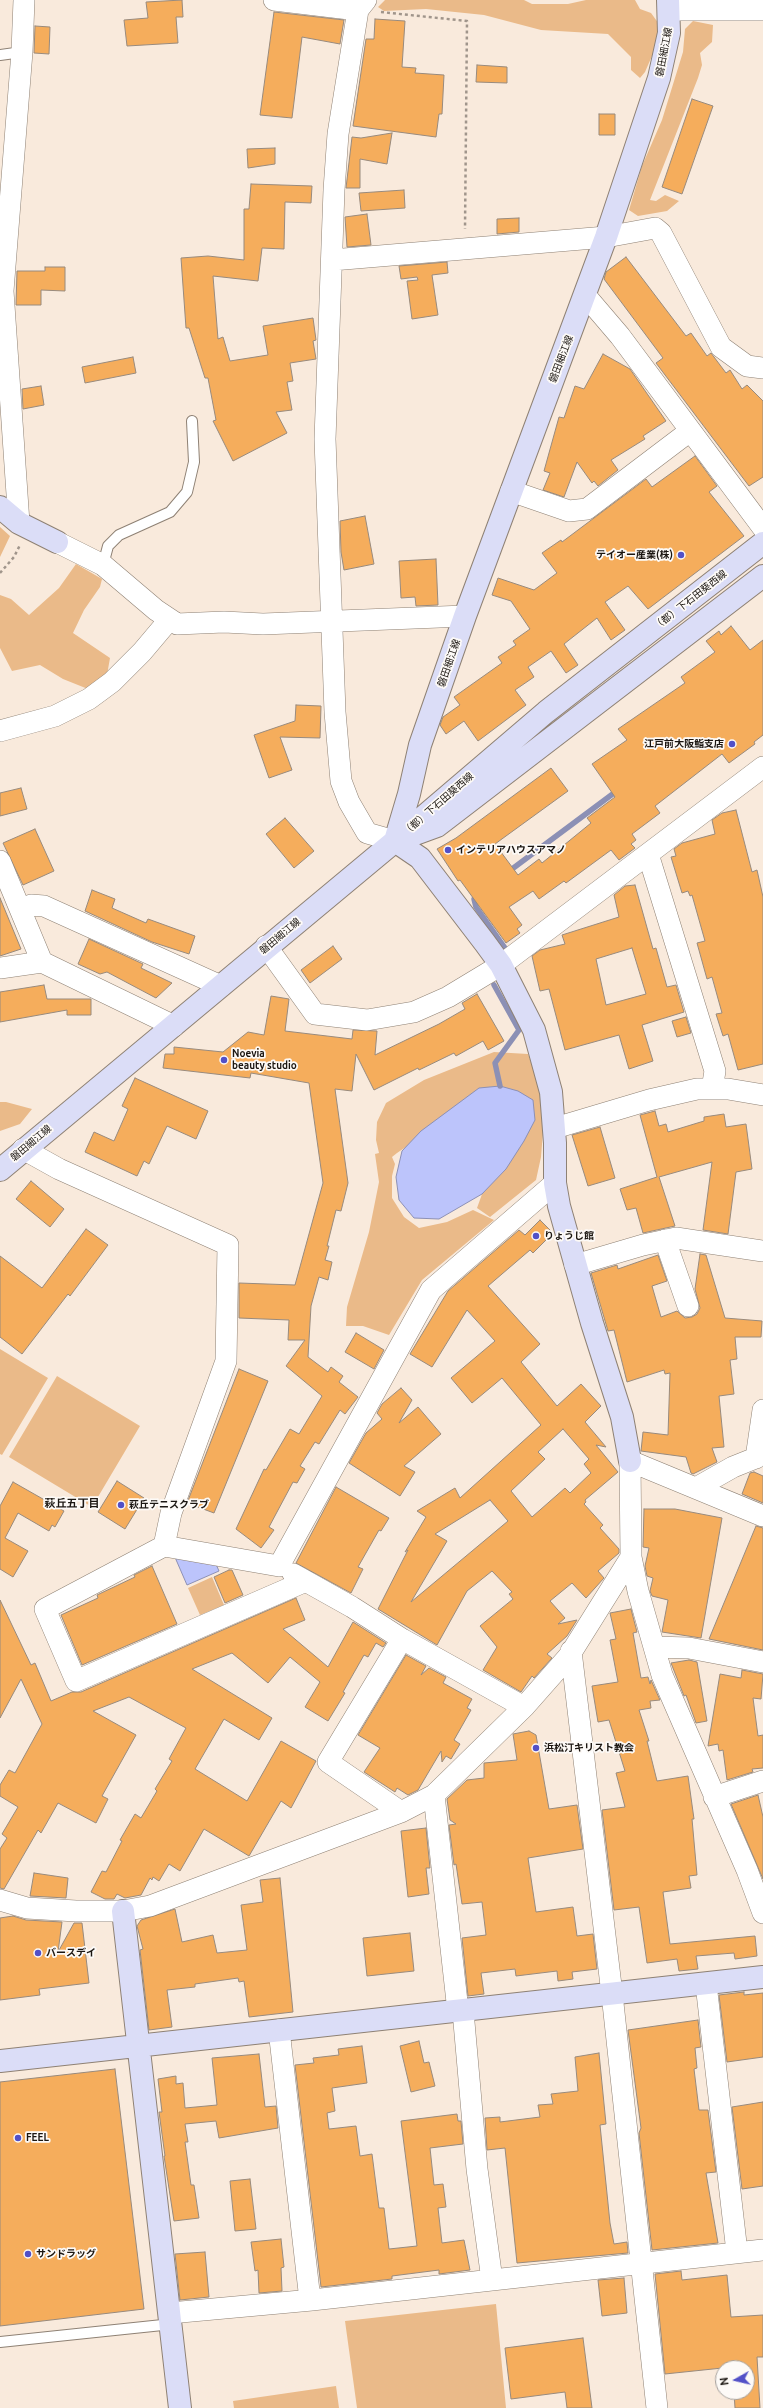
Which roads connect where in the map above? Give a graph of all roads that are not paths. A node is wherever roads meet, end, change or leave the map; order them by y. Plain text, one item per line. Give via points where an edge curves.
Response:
1 (24, 0) edge
2 (274, 0) edge
3 (362, 5) edge
4 (669, 5) edge
5 (763, 10) edge
6 (22, 52) junction
7 (0, 55) edge
8 (606, 237) junction
9 (332, 260) junction
10 (585, 295) junction
11 (763, 368) edge
12 (192, 421) dead end
13 (690, 431) junction
14 (511, 491) junction
15 (0, 508) edge
16 (24, 525) junction
17 (763, 528) edge
18 (57, 542) joint
19 (763, 543) edge
20 (103, 565) junction
21 (763, 576) edge
22 (465, 616) junction
23 (169, 620) junction
24 (332, 620) junction
25 (0, 731) edge
26 (763, 767) edge
27 (395, 842) junction
28 (648, 854) junction
29 (0, 861) edge
30 (20, 909) junction
31 (266, 946) junction
32 (42, 962) junction
33 (501, 965) junction
34 (0, 968) edge
35 (221, 986) junction
36 (174, 1026) junction
37 (712, 1089) junction
38 (763, 1095) edge
39 (555, 1128) junction
40 (23, 1149) junction
41 (0, 1170) edge
42 (555, 1183) junction
43 (665, 1240) junction
44 (763, 1251) edge
45 (575, 1265) junction
46 (688, 1306) dead end
47 (763, 1410) edge
48 (760, 1456) edge
49 (630, 1461) junction
50 (696, 1488) junction
51 (763, 1516) edge
52 (164, 1546) junction
53 (631, 1557) junction
54 (279, 1566) junction
55 (306, 1581) junction
56 (402, 1639) junction
57 (654, 1647) junction
58 (571, 1652) junction
59 (763, 1662) edge
60 (524, 1707) junction
61 (763, 1781) edge
62 (434, 1795) junction
63 (714, 1797) junction
64 (401, 1812) junction
65 (0, 1900) edge
66 (123, 1911) junction
67 (763, 1912) edge
68 (763, 1977) edge
69 (706, 1984) junction
70 (612, 1994) junction
71 (460, 2011) junction
72 (280, 2030) junction
73 (138, 2046) junction
74 (0, 2061) edge
75 (763, 2250) edge
76 (737, 2252) junction
77 (641, 2263) junction
78 (492, 2280) junction
79 (310, 2300) junction
80 (171, 2319) junction
81 (0, 2342) edge
82 (180, 2408) edge
83 (657, 2408) edge

1 - 6 street
2 - 3 street
3 - 9 street via 338,134
4 - 5 street
4 - 8 street, 磐田細江線 via 669,33 659,78
6 - 7 lane
6 - 16 street via 3,292
8 - 9 street
8 - 10 street, 磐田細江線
8 - 11 street via 648,228 655,228 661,233 721,347 746,366
9 - 24 street via 325,439
10 - 13 street via 620,336
10 - 14 street, 磐田細江線
12 - 20 lane via 194,462 187,492 170,512 120,535 108,546
13 - 14 street via 587,509 569,511
13 - 17 street
14 - 22 street, 磐田細江線
15 - 16 street
16 - 18 street
18 - 20 street
19 - 27 street, （都）下石田葵西線 via 546,712
20 - 23 street
21 - 27 street, （都）下石田葵西線 via 436,826
22 - 24 street
22 - 27 street, 磐田細江線 via 420,745
23 - 24 street via 177,624 263,624
23 - 25 street via 112,682 90,698 55,716
24 - 27 street via 335,712 343,791 367,833
26 - 28 street
27 - 31 street, 磐田細江線
27 - 33 street via 420,858
28 - 33 street
28 - 37 street via 715,1071
29 - 30 street
30 - 32 street
30 - 35 street via 31,905 44,906
31 - 33 street via 315,1014 367,1020 414,1012 448,997
31 - 35 street, 磐田細江線
32 - 34 street
32 - 36 street
33 - 39 street via 534,1030 551,1092
35 - 36 street, 磐田細江線
36 - 40 street, 磐田細江線
37 - 38 street
37 - 39 street via 697,1089 649,1100
39 - 42 street
40 - 41 street, 磐田細江線
40 - 52 street via 59,1169 228,1245 226,1361 171,1513
42 - 45 street
42 - 54 street via 431,1290
43 - 44 street via 676,1238
43 - 45 street via 643,1244
43 - 46 street
45 - 49 street via 622,1417
47 - 48 street
48 - 50 street via 733,1467
49 - 50 street
49 - 53 street
50 - 51 street
52 - 54 street
52 - 55 street via 45,1609 76,1680
53 - 57 street
53 - 58 street
54 - 55 street
55 - 56 street
56 - 60 street
56 - 64 street via 328,1762
57 - 59 street via 689,1648
57 - 63 street via 662,1675
58 - 60 street
58 - 70 street
60 - 62 street
61 - 63 street
62 - 64 street
62 - 71 street
63 - 67 street
64 - 66 street via 150,1906
65 - 66 street via 27,1908
66 - 73 street
68 - 69 street
69 - 70 street
69 - 76 street
70 - 71 street
70 - 77 street
71 - 72 street
71 - 78 street
72 - 73 street
72 - 79 street
73 - 74 street
73 - 80 street
75 - 76 street
76 - 77 street
77 - 78 street
77 - 83 street
78 - 79 street
79 - 80 street
80 - 81 lane
80 - 82 street

